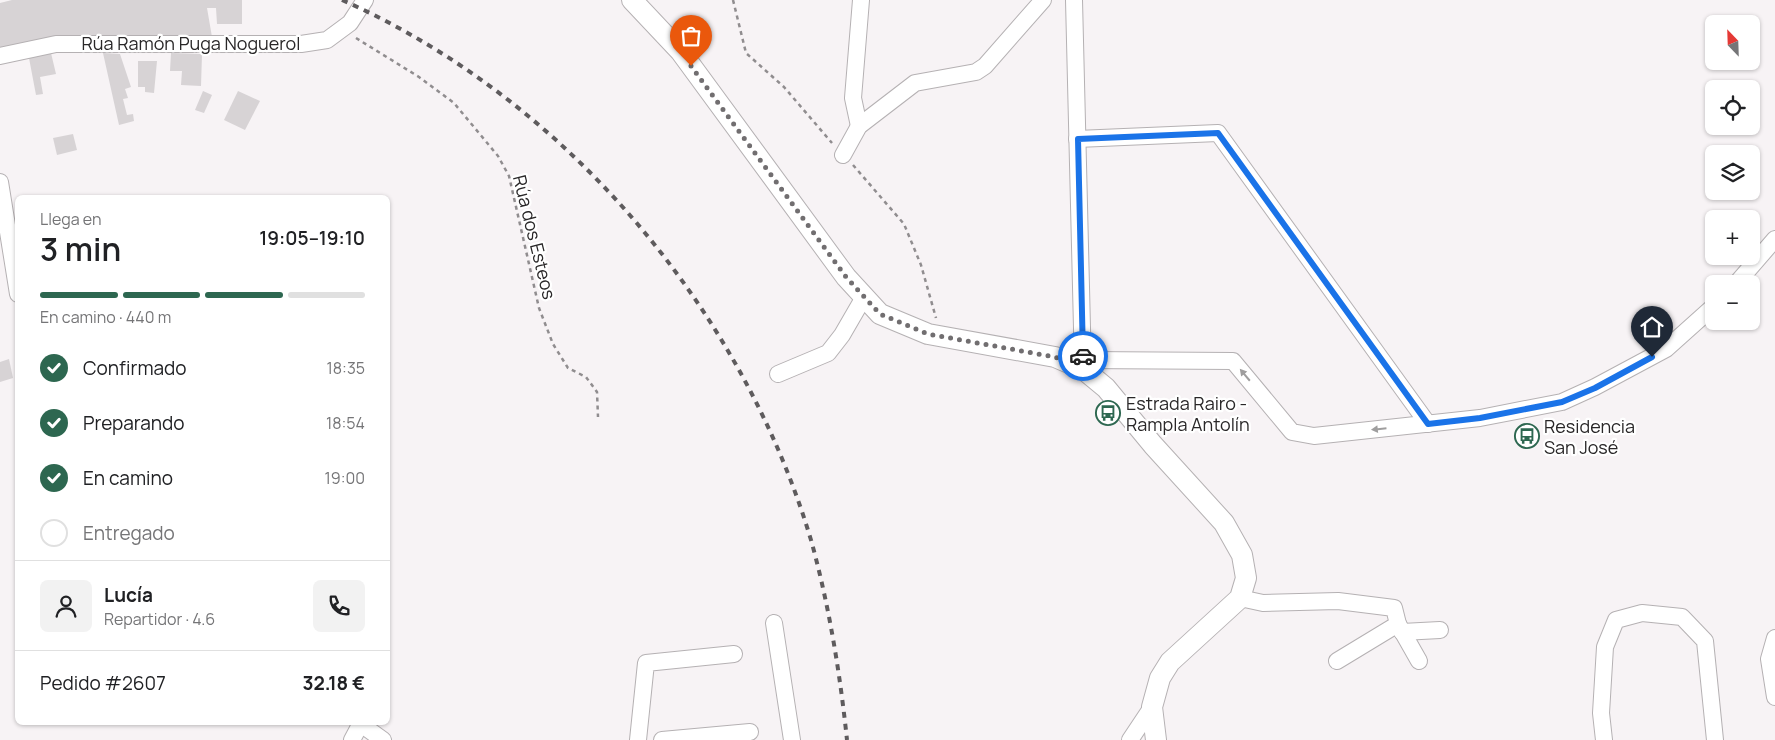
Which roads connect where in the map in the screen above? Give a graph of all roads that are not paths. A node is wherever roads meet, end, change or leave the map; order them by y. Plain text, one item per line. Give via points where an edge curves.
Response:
1 (365, 0) edge
2 (632, 0) edge
3 (861, 0) edge
4 (1043, 0) edge
5 (1074, 0) edge
6 (0, 56) edge
7 (859, 126) junction
8 (1078, 139) junction
9 (843, 154) dead end
10 (0, 182) edge
11 (1775, 238) edge
12 (15, 275) edge
13 (1744, 275) edge
14 (864, 297) junction
15 (1705, 314) edge
16 (1083, 364) junction
17 (778, 374) dead end
18 (1428, 424) junction
19 (1240, 598) junction
20 (774, 624) dead end
21 (1400, 628) junction
22 (1440, 630) dead end
23 (1775, 638) edge
24 (734, 654) dead end
25 (1337, 661) dead end
26 (1419, 661) dead end
27 (1775, 697) edge
28 (1152, 707) junction
29 (359, 725) edge
30 (360, 725) edge
31 (750, 732) dead end
32 (352, 740) edge
33 (383, 740) edge
34 (638, 740) edge
35 (662, 740) edge
36 (792, 740) edge
37 (1130, 740) edge
38 (1156, 740) edge
39 (1604, 740) edge
40 (1715, 740) edge

1 - 6 street, Rúa Ramón Puga Noguerol via 350,22 327,40 301,44 56,44
2 - 14 street via 681,52
3 - 7 street via 853,98
4 - 7 street via 985,66 976,72 915,83
5 - 8 street
7 - 9 street
8 - 16 street
8 - 18 street via 1218,133
10 - 12 street
11 - 13 street
14 - 16 street via 880,314 928,334
14 - 17 street via 828,353
15 - 18 street via 1666,349 1595,388 1562,402 1480,418
18 -> 16 street via 1314,436 1292,432 1233,361
16 - 19 street via 1224,522 1242,555 1246,578
19 - 21 street via 1263,603 1338,601 1394,608
19 - 28 street via 1170,662 1160,678
20 - 36 street
21 - 22 street
21 - 25 street
21 - 26 street
23 - 27 street via 1769,658
24 - 34 street via 646,663
28 - 37 street
28 - 38 street
29 - 32 street
30 - 33 street
31 - 35 street
39 - 40 street via 1600,713 1605,647 1616,620 1642,612 1682,617 1705,641

